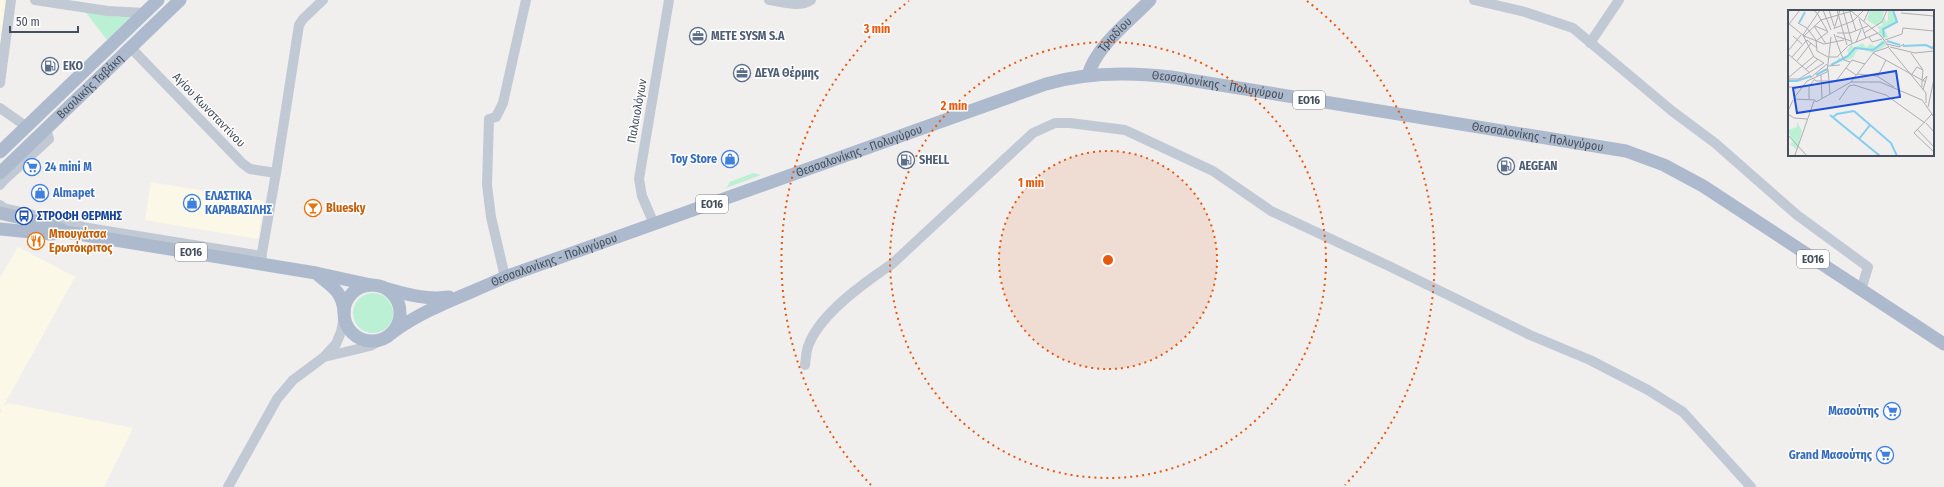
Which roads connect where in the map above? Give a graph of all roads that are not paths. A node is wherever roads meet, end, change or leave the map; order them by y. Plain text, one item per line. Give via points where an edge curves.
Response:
1 (11, 0) edge
2 (35, 0) edge
3 (158, 0) edge
4 (180, 0) edge
5 (323, 0) edge
6 (526, 0) edge
7 (669, 0) edge
8 (769, 0) edge
9 (811, 0) edge
10 (1150, 0) edge
11 (1474, 0) edge
12 (1619, 0) edge
13 (145, 13) junction
14 (1590, 43) junction
15 (131, 48) junction
16 (1088, 75) junction
17 (0, 83) edge
18 (0, 108) edge
19 (27, 127) junction
20 (46, 129) junction
21 (0, 152) edge
22 (0, 173) edge
23 (276, 173) junction
24 (0, 185) edge
25 (0, 205) edge
26 (0, 213) edge
27 (654, 224) junction
28 (0, 229) edge
29 (66, 232) junction
30 (261, 260) junction
31 (316, 273) junction
32 (505, 277) junction
33 (371, 285) junction
34 (384, 288) junction
35 (1861, 290) junction
36 (471, 294) junction
37 (344, 314) junction
38 (393, 332) junction
39 (380, 340) junction
40 (1944, 344) edge
41 (324, 357) junction
42 (805, 365) dead end
43 (228, 487) edge
44 (1751, 487) edge

1 - 17 street
2 - 13 street via 108,11
3 - 13 main road, Βασιλικής Ταβάκη
4 - 15 main road, Βασιλικής Ταβάκη
5 - 23 street via 299,25
6 - 32 street via 503,103 496,117 489,120 487,185 491,217
7 - 27 street, Παλαιολόγων via 639,179 642,196
8 - 9 street via 791,4 806,4
10 - 16 main road, Τριαδίου via 1104,46 1092,63
11 - 14 street via 1557,22 1573,28
12 - 14 street
13 - 19 main road, Βασιλικής Ταβάκη
14 - 35 street via 1715,143 1796,215 1868,267
15 - 20 main road, Βασιλικής Ταβάκη
15 - 23 street, Αγίου Κωνσταντίνου via 242,163 250,169
16 - 27 main road, Θεσσαλονίκης - Πολυγύρου / ΕΟ16 via 1046,84
16 - 35 main road, Θεσσαλονίκης - Πολυγύρου / ΕΟ16 via 1132,74 1171,77 1626,151 1648,158 1683,175
18 - 19 street
19 - 21 main road, Βασιλικής Ταβάκη
20 - 22 main road, Βασιλικής Ταβάκη
20 - 24 street via 49,139
23 - 30 street
25 - 30 street via 88,228
26 - 29 main road, ΕΟ16 via 52,225
27 - 32 main road, Θεσσαλονίκης - Πολυγύρου / ΕΟ16
28 - 29 main road, ΕΟ16 via 51,234
29 - 30 main road, ΕΟ16
30 - 31 main road, ΕΟ16
31 - 33 main road, ΕΟ16
31 - 37 main road via 339,293
32 - 36 main road, Θεσσαλονίκης - Πολυγύρου / ΕΟ16
33 - 34 main road, ΕΟ16
33 - 37 main road via 353,293 346,303
34 - 36 main road, Θεσσαλονίκης - Πολυγύρου / ΕΟ16 via 410,296 434,298
34 - 38 main road via 399,304 400,319
35 - 40 main road, Θεσσαλονίκης - Πολυγύρου / ΕΟ16
36 - 38 main road, Θεσσαλονίκης - Πολυγύρου / ΕΟ16 via 422,313
37 - 39 main road via 351,332 357,337 372,342
37 - 41 street via 336,344
38 - 39 main road, ΕΟ16
39 - 41 street via 370,346
41 - 43 street via 293,380 281,394
42 - 44 street via 808,344 819,326 843,301 865,281 892,264 1033,133 1055,124 1070,122 1126,130 1213,171 1271,211 1523,332 1590,360 1648,390 1683,412

